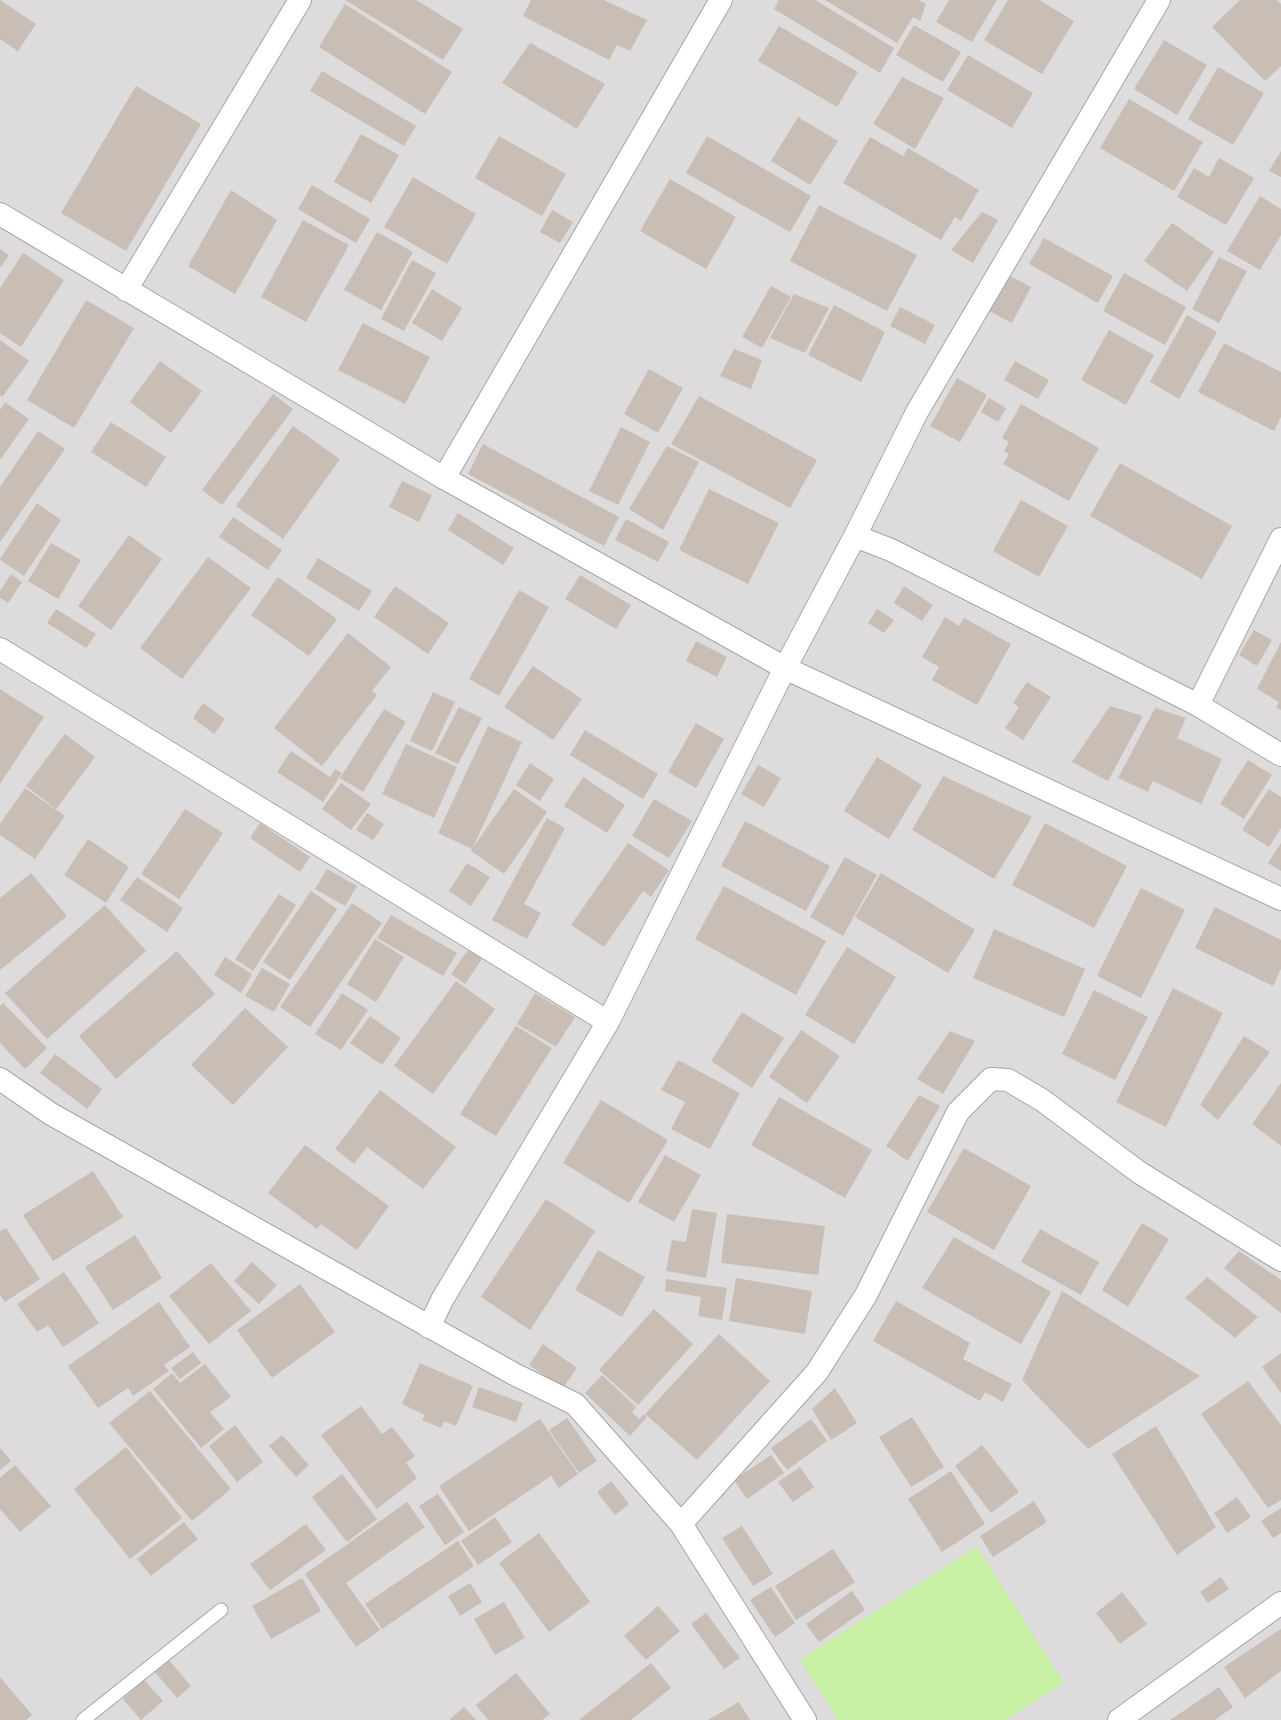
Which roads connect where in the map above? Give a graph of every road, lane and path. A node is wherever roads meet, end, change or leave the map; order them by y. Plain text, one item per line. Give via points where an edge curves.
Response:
1 (300, 0) edge
2 (721, 0) edge
3 (1159, 0) edge
4 (0, 214) edge
5 (126, 290) junction
6 (444, 478) junction
7 (856, 536) junction
8 (1281, 539) edge
9 (0, 649) edge
10 (785, 668) junction
11 (1198, 705) junction
12 (1281, 755) edge
13 (1281, 899) edge
14 (608, 1022) junction
15 (0, 1079) edge
16 (1281, 1260) edge
17 (429, 1328) junction
18 (681, 1524) junction
19 (1281, 1603) edge
20 (221, 1610) dead end
21 (82, 1720) edge
22 (805, 1720) edge
23 (1119, 1720) edge

1 - 5 street
2 - 6 street
3 - 7 street via 917,412
4 - 5 street
5 - 6 street
6 - 10 street
7 - 10 street
7 - 11 street via 891,550
8 - 11 street
9 - 14 street
10 - 13 street
10 - 14 street
11 - 12 street
14 - 17 street via 442,1300
15 - 17 street via 51,1114
16 - 18 street via 1140,1173 1042,1100 1008,1080 991,1079 958,1112 866,1295 817,1372
17 - 18 street via 575,1404
18 - 22 street
19 - 23 street
20 - 21 lane

